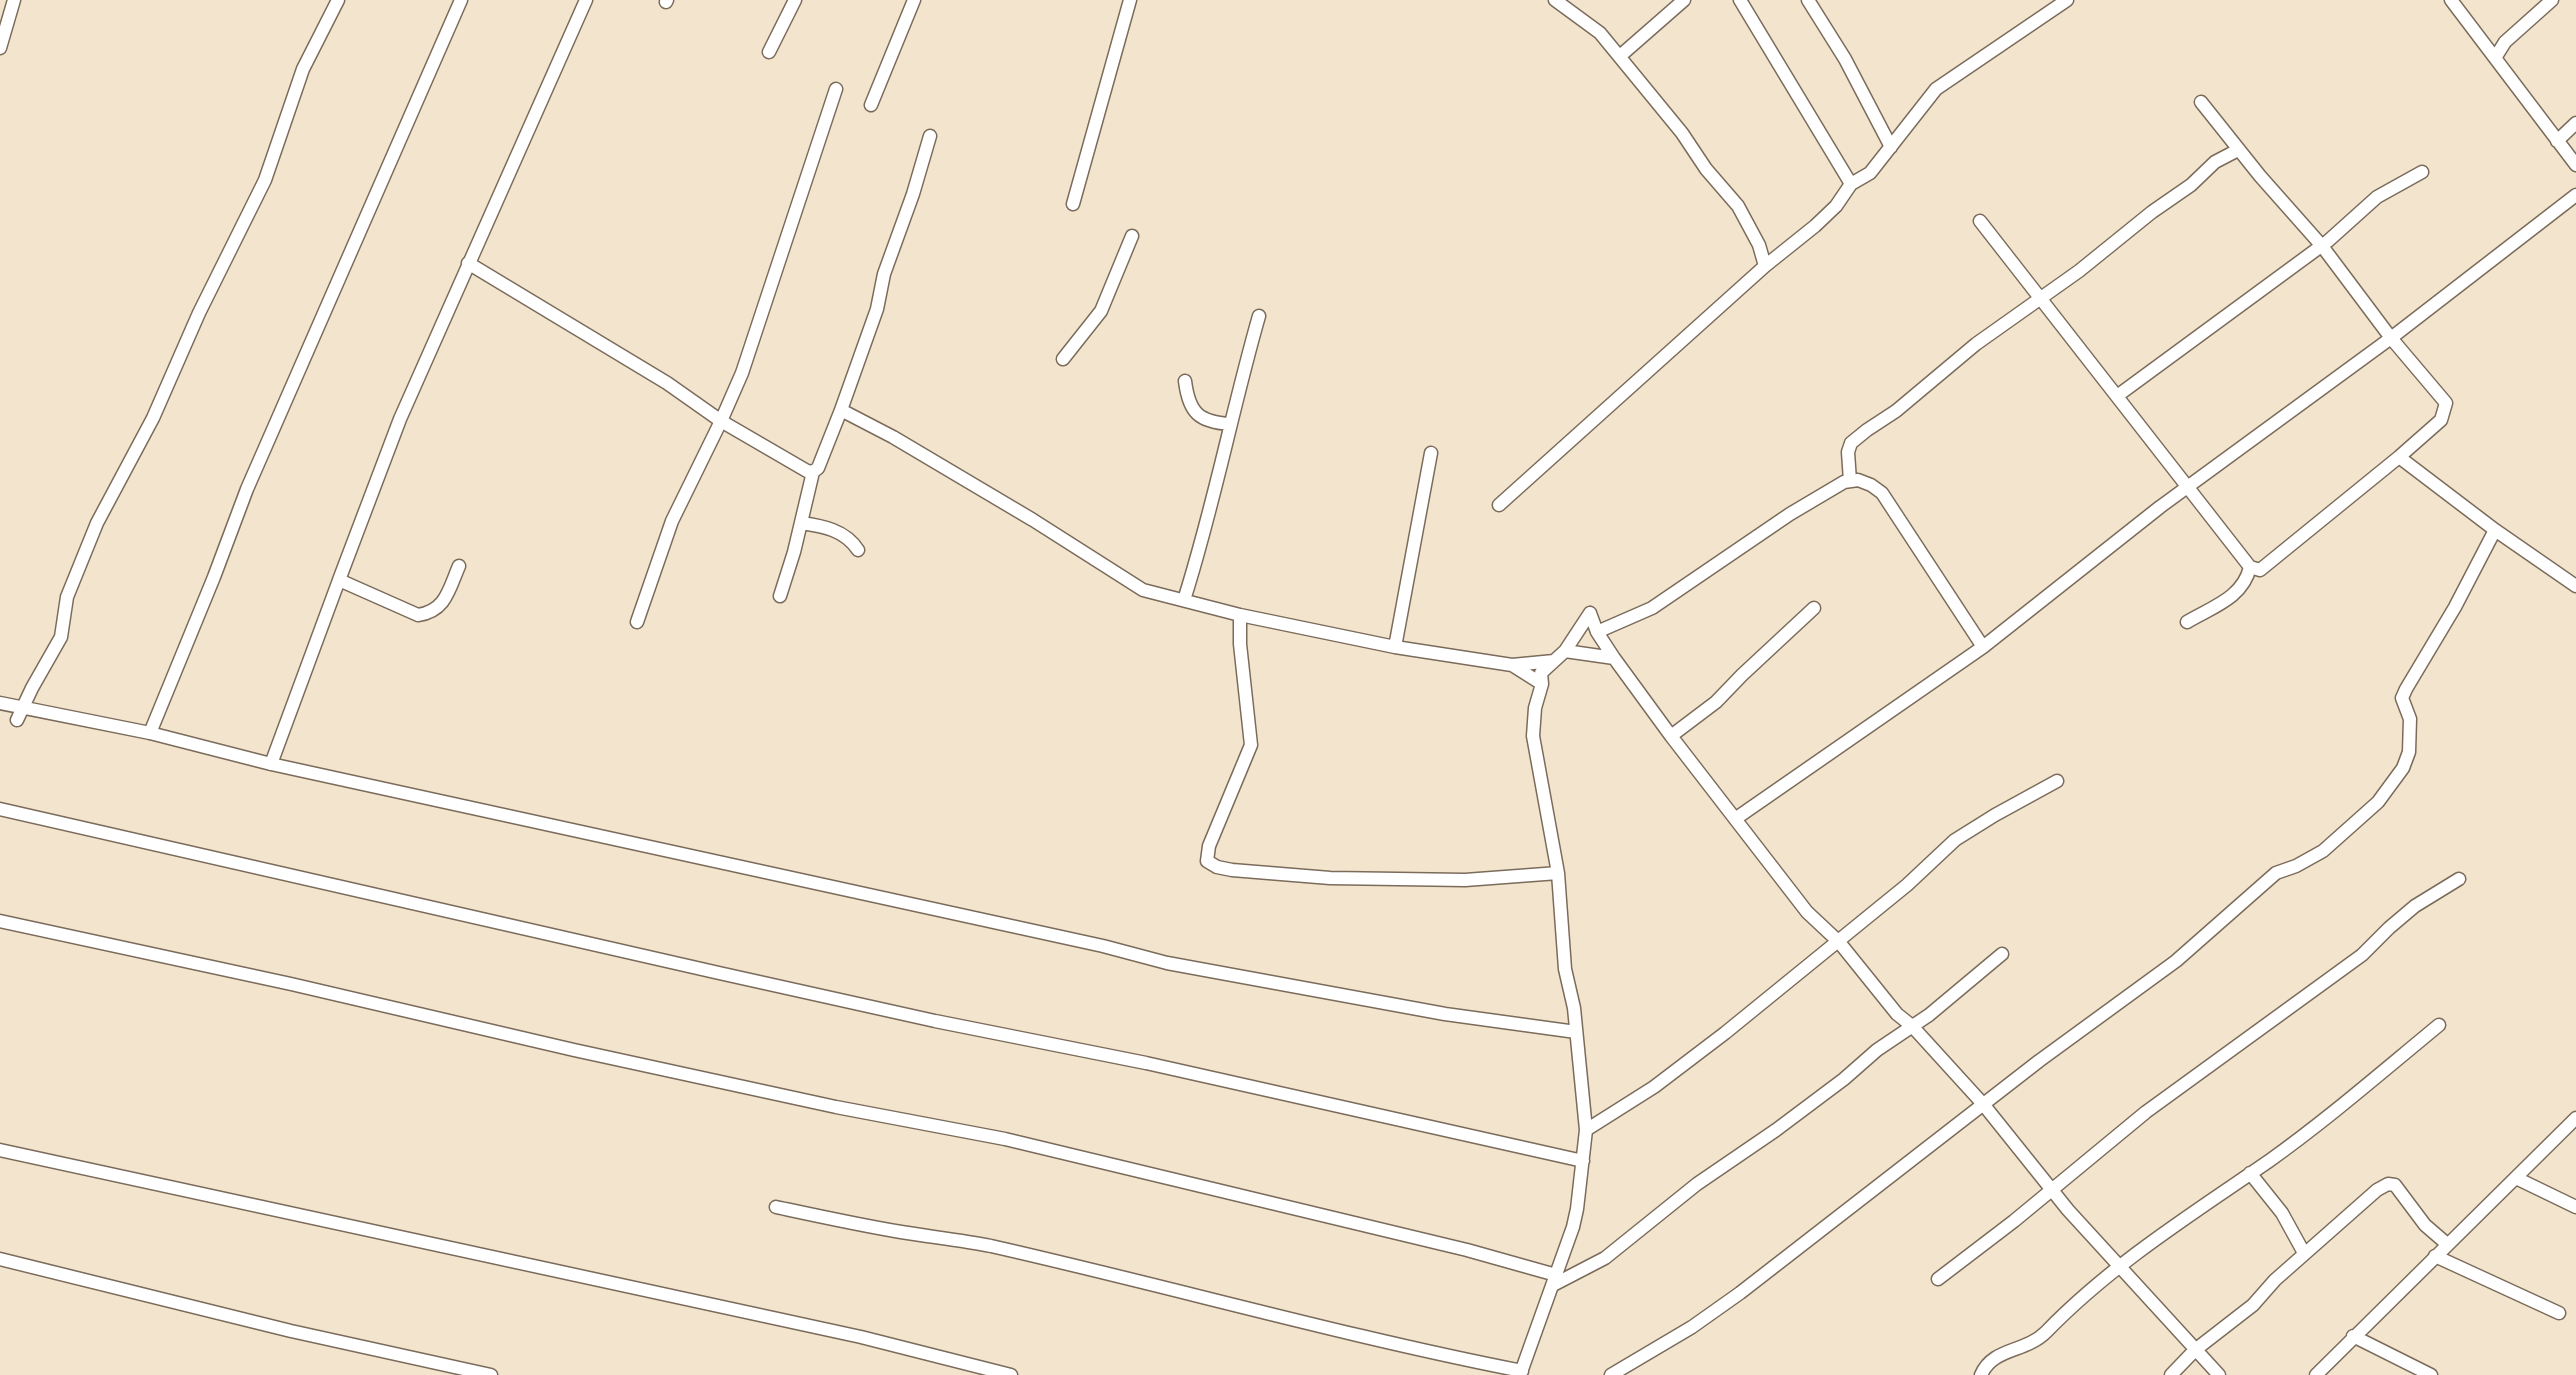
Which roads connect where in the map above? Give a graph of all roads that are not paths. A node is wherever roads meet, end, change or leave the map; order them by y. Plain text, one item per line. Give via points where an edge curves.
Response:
1 (14, 0) edge
2 (338, 0) edge
3 (461, 0) edge
4 (586, 0) edge
5 (795, 0) edge
6 (914, 0) edge
7 (1130, 0) edge
8 (1555, 0) edge
9 (1684, 0) edge
10 (1740, 0) edge
11 (1808, 0) edge
12 (2067, 0) edge
13 (2451, 0) edge
14 (2552, 0) edge
15 (0, 48) edge
16 (769, 52) dead end
17 (1620, 56) junction
18 (2495, 58) junction
19 (836, 89) dead end
20 (2201, 102) dead end
21 (871, 105) dead end
22 (2576, 123) edge
23 (930, 136) dead end
24 (2557, 141) junction
25 (1891, 147) junction
26 (2238, 150) junction
27 (2576, 165) edge
28 (2422, 172) dead end
29 (1851, 184) junction
30 (2576, 195) edge
31 (1073, 204) dead end
32 (1980, 221) dead end
33 (1131, 236) dead end
34 (2322, 246) junction
35 (468, 263) junction
36 (1765, 266) junction
37 (2039, 298) junction
38 (1259, 316) dead end
39 (2391, 338) junction
40 (1063, 359) dead end
41 (1185, 381) dead end
42 (2117, 396) junction
43 (841, 410) junction
44 (721, 421) junction
45 (1230, 424) junction
46 (1431, 453) dead end
47 (2399, 457) junction
48 (813, 472) junction
49 (1850, 481) junction
50 (2189, 486) junction
51 (1499, 506) dead end
52 (801, 523) junction
53 (2494, 530) junction
54 (858, 550) dead end
55 (459, 566) dead end
56 (2250, 567) junction
57 (339, 580) junction
58 (2576, 586) edge
59 (780, 596) dead end
60 (1184, 600) junction
61 (1814, 608) dead end
62 (1240, 615) junction
63 (637, 622) dead end
64 (2187, 622) dead end
65 (1597, 632) junction
66 (1395, 647) junction
67 (1983, 647) junction
68 (1565, 651) junction
69 (1614, 658) junction
70 (1554, 661) junction
71 (1512, 665) junction
72 (1542, 684) junction
73 (0, 703) edge
74 (22, 707) junction
75 (17, 720) dead end
76 (150, 733) junction
77 (1671, 736) junction
78 (271, 764) junction
79 (2057, 781) dead end
80 (0, 810) edge
81 (1735, 819) junction
82 (1558, 873) junction
83 (2459, 879) dead end
84 (0, 921) edge
85 (1839, 942) junction
86 (2002, 954) dead end
87 (2439, 1025) dead end
88 (1912, 1026) junction
89 (1576, 1032) junction
90 (1983, 1104) junction
91 (2576, 1118) edge
92 (1586, 1130) junction
93 (0, 1149) edge
94 (1583, 1161) junction
95 (2250, 1173) junction
96 (2516, 1178) junction
97 (2050, 1189) junction
98 (776, 1207) dead end
99 (2576, 1207) edge
100 (2447, 1244) junction
101 (2304, 1253) junction
102 (2435, 1256) junction
103 (0, 1259) edge
104 (2119, 1267) junction
105 (1554, 1280) junction
106 (1938, 1280) dead end
107 (2559, 1312) dead end
108 (2353, 1336) junction
109 (2195, 1350) junction
110 (1521, 1373) edge
111 (491, 1375) edge
112 (1011, 1375) edge
113 (1611, 1375) edge
114 (1981, 1375) edge
115 (2172, 1375) edge
116 (2218, 1375) edge
117 (2316, 1375) edge
118 (2431, 1375) edge

1 - 15 street
2 - 74 street via 303,69 265,180 199,313 153,418 97,523 67,597 61,637
3 - 76 street via 247,489
4 - 35 street
5 - 16 street
6 - 21 street
7 - 31 street
8 - 17 street via 1600,33
9 - 17 street
10 - 29 street
11 - 25 street via 1845,59
12 - 25 street via 1936,89
13 - 18 street
14 - 18 street via 2505,42
17 - 36 street via 1738,206
18 - 24 street
19 - 44 street via 742,373
20 - 26 street
22 - 24 street
23 - 43 street via 884,274 877,309
24 - 27 street
25 - 29 street via 1870,173
26 - 34 street
26 - 37 street via 2216,162 2191,185
28 - 34 street via 2377,197
29 - 36 street via 1836,206
30 - 39 street
32 - 37 street
33 - 40 street via 1101,311
34 - 39 street
34 - 42 street
35 - 44 street via 667,383
35 - 57 street via 400,419
36 - 51 street
37 - 42 street
37 - 49 street via 1851,443
38 - 45 street
39 - 47 street via 2446,404 2441,420
39 - 50 street
41 - 45 street via 1187,396 1198,415 1209,422
42 - 50 street
43 - 48 street
43 - 60 street via 1033,520 1143,590
44 - 48 street via 792,464
44 - 63 street via 672,521
45 - 60 street via 1203,542
46 - 66 street
47 - 53 street
47 - 56 street via 2260,570
48 - 52 street
49 - 65 street via 1790,514 1652,608
49 - 67 street via 1871,485 1882,494
50 - 56 street
50 - 67 street
52 - 54 street via 838,532 850,538
52 - 59 street
53 - 58 street
53 - 90 street via 2455,607 2406,689 2403,698 2410,719 2409,752 2403,768 2378,802 2323,851 2276,873 2176,961
55 - 57 street via 442,605 432,613 418,615
56 - 64 street via 2238,592
57 - 78 street
60 - 62 street
61 - 77 street via 1716,702
62 - 66 street
62 - 82 street via 1251,745 1209,846 1207,861 1232,870 1330,878 1465,880
65 - 68 street via 1590,613
65 - 69 street
66 - 71 street
67 - 81 street
68 - 69 street
68 - 70 street
69 - 77 street
70 - 71 street
70 - 72 street via 1541,673
71 - 72 street
72 - 82 street via 1533,736
73 - 74 street
74 - 75 street
74 - 76 street
76 - 78 street
77 - 81 street
78 - 89 street via 1167,963 1445,1014
79 - 85 street via 1955,840
80 - 94 street via 810,993
81 - 85 street via 1807,912
82 - 89 street via 1565,969
83 - 97 street via 2415,906 2362,955 2213,1062
84 - 105 street via 836,1107 1005,1139 1467,1250
85 - 88 street via 1897,1014
85 - 92 street via 1654,1087
86 - 88 street
87 - 95 street
88 - 90 street
88 - 105 street via 1776,1130 1697,1184 1605,1258 1576,1275
89 - 92 street
90 - 97 street
90 - 113 street via 1740,1293
91 - 96 street
92 - 94 street
93 - 112 street via 861,1337
94 - 105 street via 1575,1218
95 - 101 street via 2282,1213
95 - 104 street
96 - 99 street
96 - 100 street
97 - 104 street
97 - 106 street
98 - 110 street via 991,1246
100 - 101 street via 2425,1225 2401,1191 2388,1184
100 - 102 street
101 - 109 street via 2253,1305
102 - 107 street
102 - 108 street
103 - 111 street via 291,1331
104 - 109 street
104 - 114 street via 2041,1337 1991,1359
105 - 110 street
108 - 117 street
108 - 118 street
109 - 115 street
109 - 116 street

